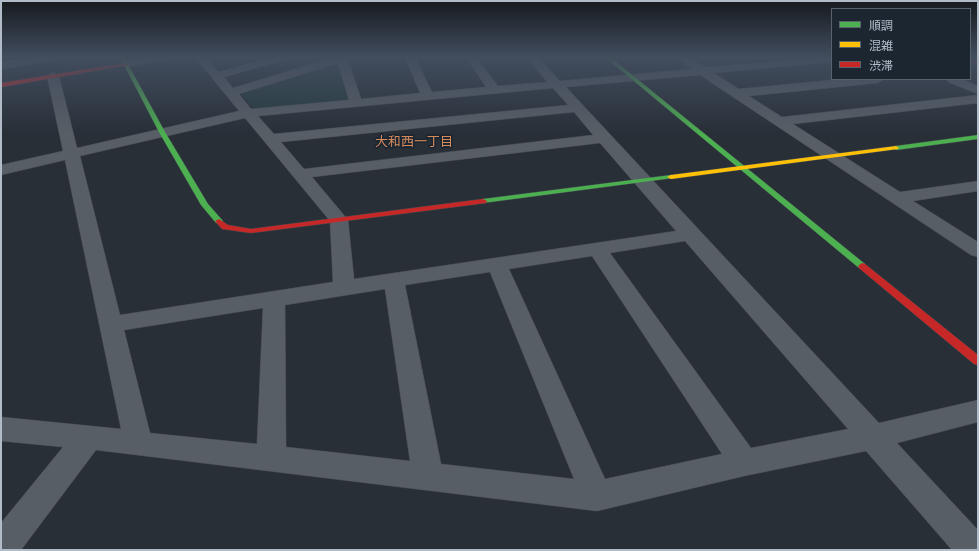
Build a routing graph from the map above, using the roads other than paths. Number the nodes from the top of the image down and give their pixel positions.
1 (57, 83) edge
2 (136, 83) edge
3 (222, 83) edge
4 (262, 83) edge
5 (350, 83) edge
6 (422, 83) edge
7 (489, 83) edge
8 (571, 83) edge
9 (639, 83) edge
10 (721, 83) edge
11 (841, 83) edge
12 (961, 83) edge
13 (557, 84) junction
14 (494, 90) junction
15 (978, 90) edge
16 (230, 93) junction
17 (737, 93) junction
18 (428, 96) junction
19 (978, 99) edge
20 (356, 103) junction
21 (578, 108) junction
22 (248, 113) junction
23 (779, 121) junction
24 (162, 132) junction
25 (978, 137) edge
26 (605, 138) junction
27 (270, 139) junction
28 (70, 154) junction
29 (832, 155) junction
30 (742, 167) junction
31 (1, 170) edge
32 (300, 174) junction
33 (643, 180) junction
34 (977, 187) edge
35 (897, 198) junction
36 (339, 220) junction
37 (692, 234) junction
38 (597, 249) junction
39 (978, 251) edge
40 (497, 265) junction
41 (394, 281) junction
42 (344, 288) junction
43 (274, 299) junction
44 (112, 324) junction
45 (978, 361) edge
46 (978, 411) edge
47 (1, 429) edge
48 (89, 437) junction
49 (873, 437) junction
50 (139, 444) junction
51 (271, 459) junction
52 (744, 463) junction
53 (428, 477) junction
54 (597, 496) junction
55 (1, 548) edge
56 (974, 550) edge

1 - 28 street
2 - 24 street
3 - 16 street
4 - 16 street
5 - 20 street
6 - 18 street
7 - 14 street
8 - 13 street
9 - 30 street
10 - 17 street
11 - 17 street
12 - 15 street
13 - 14 street
13 - 21 street
14 - 18 street
16 - 22 street
17 - 23 street
18 - 20 street
19 - 23 street
20 - 22 street
21 - 26 street
21 - 27 street
22 - 24 street
22 - 27 street
23 - 29 street
24 - 28 street
24 - 36 street
25 - 29 street
26 - 32 street
26 - 33 street
27 - 32 street
28 - 31 street
28 - 44 street
29 - 30 street
29 - 35 street
30 - 33 street
30 - 45 street
32 - 36 street
33 - 36 street
33 - 37 street
34 - 35 street
35 - 39 street
36 - 42 street
37 - 38 street
37 - 49 street
38 - 40 street
38 - 52 street
40 - 41 street
40 - 54 street
41 - 42 street
41 - 53 street
42 - 43 street
43 - 44 street
43 - 51 street
44 - 50 street
46 - 49 street
47 - 48 street
48 - 50 street
48 - 55 street
49 - 52 street
49 - 56 street
50 - 51 street
51 - 53 street
52 - 54 street
53 - 54 street

